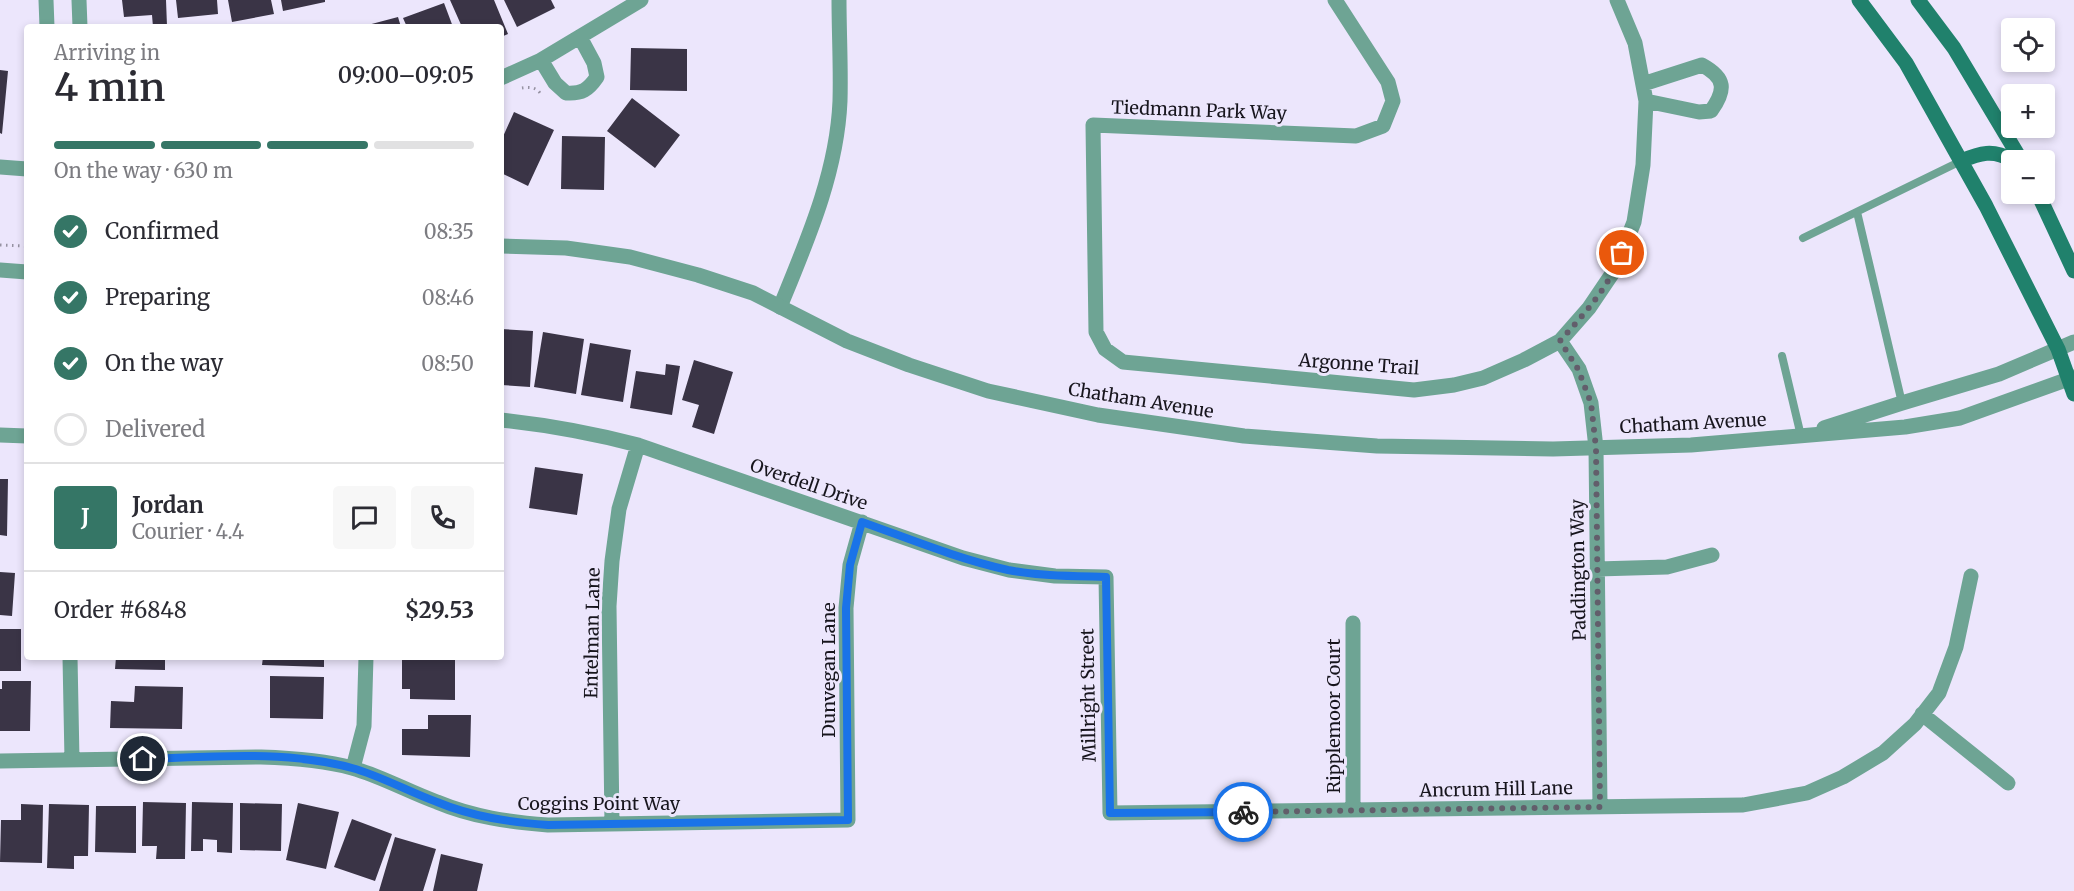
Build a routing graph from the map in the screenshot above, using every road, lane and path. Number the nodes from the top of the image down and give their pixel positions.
1 (46, 0) edge
2 (79, 0) edge
3 (641, 0) edge
4 (839, 0) edge
5 (1335, 0) edge
6 (1617, 0) edge
7 (1859, 0) edge
8 (1918, 0) edge
9 (47, 24) edge
10 (80, 24) edge
11 (580, 37) junction
12 (541, 60) junction
13 (504, 77) edge
14 (555, 83) junction
15 (1643, 84) junction
16 (521, 88) dead end
17 (1646, 101) junction
18 (2015, 150) edge
19 (2001, 156) edge
20 (1961, 160) junction
21 (0, 167) edge
22 (24, 169) edge
23 (2043, 204) edge
24 (1857, 212) junction
25 (1803, 238) dead end
26 (0, 245) edge
27 (24, 246) edge
28 (504, 246) edge
29 (0, 270) edge
30 (2074, 271) edge
31 (24, 272) edge
32 (780, 307) junction
33 (1560, 341) junction
34 (2074, 342) edge
35 (1105, 349) joint
36 (2058, 349) junction
37 (1782, 356) dead end
38 (2071, 378) edge
39 (2074, 394) edge
40 (1902, 403) junction
41 (504, 420) edge
42 (0, 435) edge
43 (24, 436) edge
44 (1801, 436) junction
45 (638, 445) junction
46 (1596, 448) junction
47 (862, 522) junction
48 (1712, 555) dead end
49 (1597, 569) junction
50 (1971, 576) dead end
51 (1106, 577) joint
52 (1353, 622) dead end
53 (70, 660) edge
54 (366, 660) edge
55 (1922, 714) junction
56 (72, 760) junction
57 (0, 761) edge
58 (353, 768) junction
59 (2008, 783) dead end
60 (1600, 807) junction
61 (1353, 810) junction
62 (1110, 813) joint
63 (848, 820) joint
64 (612, 824) junction

1 - 9 street
2 - 10 street
3 - 11 street
4 - 32 street
5 - 35 street, Tiedmann Park Way
6 - 15 street, Argonne Trail
7 - 20 main road
8 - 18 main road
11 - 12 street
11 - 14 street
12 - 13 street
12 - 14 street
14 - 16 path
15 - 17 street, Argonne Trail
15 - 17 street
17 - 33 street, Argonne Trail
19 - 20 main road
20 - 24 lane
20 - 36 main road
21 - 22 street
23 - 30 main road
24 - 25 lane
24 - 40 lane
26 - 27 path
28 - 32 street, Chatham Avenue
29 - 31 street
32 - 46 street, Chatham Avenue
33 - 35 street, Argonne Trail
33 - 46 street, Paddington Way
34 - 36 street, Chatham Avenue
36 - 38 main road
36 - 40 street, Chatham Avenue
37 - 44 lane
38 - 39 main road
38 - 44 street, Chatham Avenue
40 - 44 street, Chatham Avenue
41 - 45 street, Overdell Drive
42 - 43 street
44 - 46 street, Chatham Avenue
45 - 47 street, Overdell Drive
45 - 64 street, Entelman Lane
46 - 49 street, Paddington Way
47 - 51 street, Overdell Drive
47 - 63 street, Dunvegan Lane
48 - 49 street
49 - 60 street, Paddington Way
50 - 55 street, Ancrum Hill Lane
51 - 62 street, Millright Street
52 - 61 street, Ripplemoor Court
53 - 56 street
54 - 58 street
55 - 59 street
55 - 60 street, Ancrum Hill Lane
56 - 57 street, Coggins Point Way
56 - 58 street, Coggins Point Way
58 - 64 street, Coggins Point Way
60 - 61 street, Ancrum Hill Lane
61 - 62 street, Ancrum Hill Lane
63 - 64 street, Coggins Point Way

